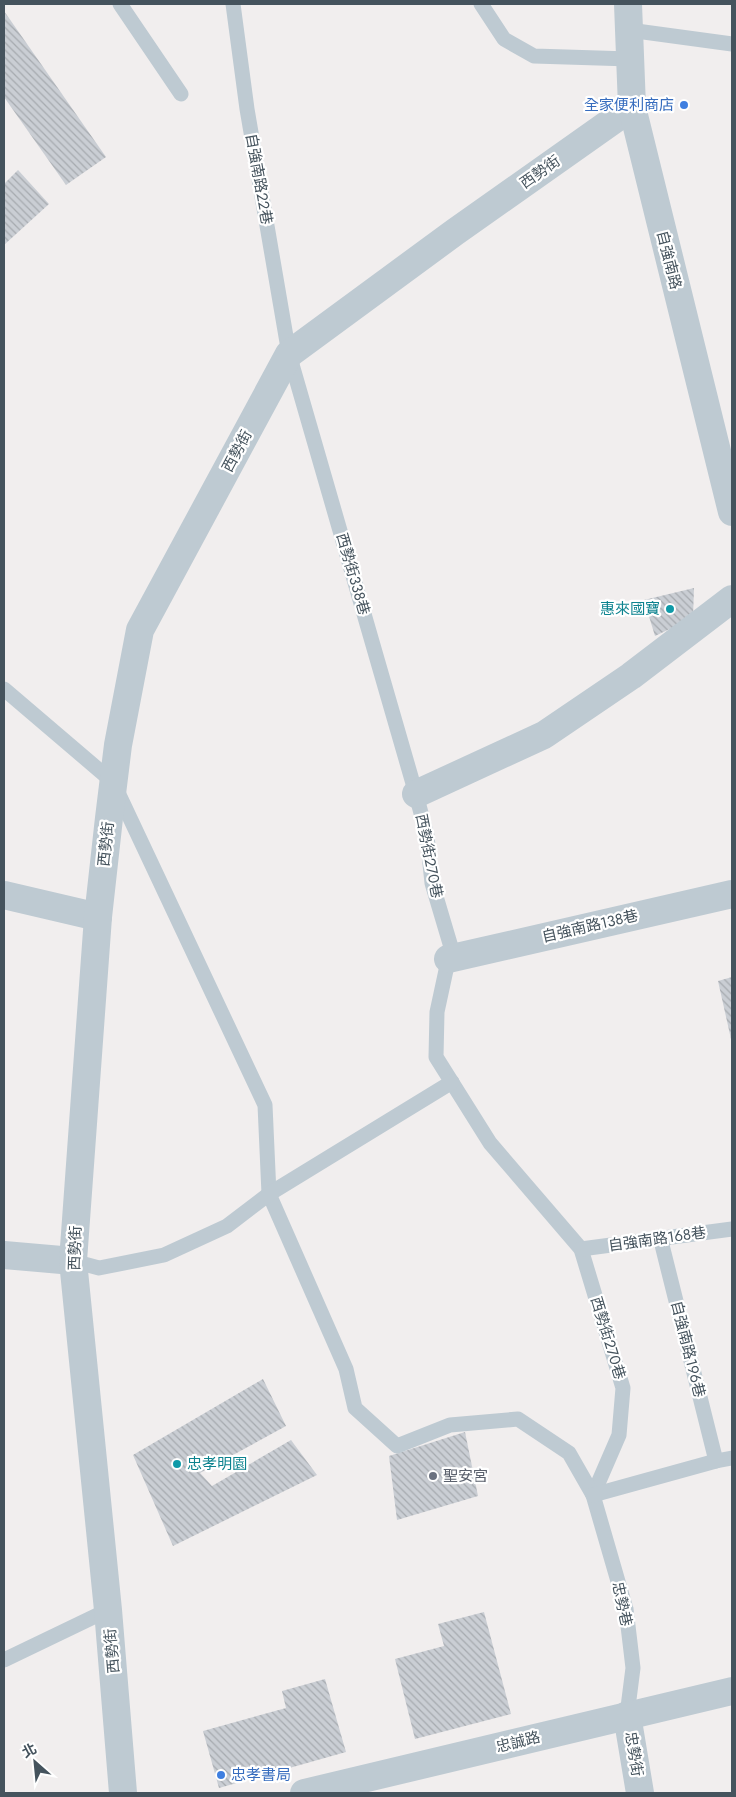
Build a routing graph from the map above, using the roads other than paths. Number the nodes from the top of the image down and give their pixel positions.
1 (120, 4) edge
2 (233, 4) edge
3 (481, 4) edge
4 (628, 4) edge
5 (629, 30) junction
6 (732, 44) edge
7 (630, 59) junction
8 (181, 94) dead end
9 (632, 107) junction
10 (289, 354) junction
11 (732, 512) edge
12 (732, 599) edge
13 (4, 688) edge
14 (113, 782) junction
15 (416, 794) junction
16 (732, 894) edge
17 (4, 895) edge
18 (98, 918) junction
19 (448, 959) junction
20 (452, 1082) junction
21 (269, 1194) junction
22 (732, 1229) edge
23 (660, 1237) junction
24 (581, 1249) junction
25 (4, 1254) edge
26 (73, 1261) junction
27 (732, 1458) edge
28 (716, 1461) junction
29 (593, 1494) junction
30 (108, 1610) junction
31 (4, 1660) edge
32 (732, 1691) edge
33 (628, 1715) junction
34 (123, 1793) edge
35 (304, 1793) edge
36 (640, 1793) edge

1 - 8 lane
2 - 10 lane, 自強南路22巷
3 - 7 lane
4 - 5 street, 自強南路
5 - 6 lane
5 - 7 street, 自強南路
7 - 9 street, 自強南路
9 - 10 street, 西勢街
9 - 11 street, 自強南路
10 - 14 street, 西勢街
10 - 15 lane, 西勢街338巷
12 - 15 street
13 - 14 lane
14 - 18 street, 西勢街
14 - 21 lane
15 - 19 lane, 西勢街270巷
16 - 19 street, 自強南路138巷
17 - 18 street
18 - 26 street, 西勢街
19 - 20 lane, 西勢街270巷
20 - 21 lane
20 - 24 lane, 西勢街270巷
21 - 26 lane
21 - 29 lane
22 - 23 lane, 自強南路168巷
23 - 24 lane, 自強南路168巷
23 - 28 lane, 自強南路196巷
24 - 29 lane, 西勢街270巷
25 - 26 street
26 - 30 street, 西勢街
27 - 28 lane
28 - 29 lane
29 - 33 lane, 忠勢巷
30 - 31 lane
30 - 34 street, 西勢街
32 - 33 street, 忠誠路
33 - 35 street, 忠誠路
33 - 36 street, 忠勢街

